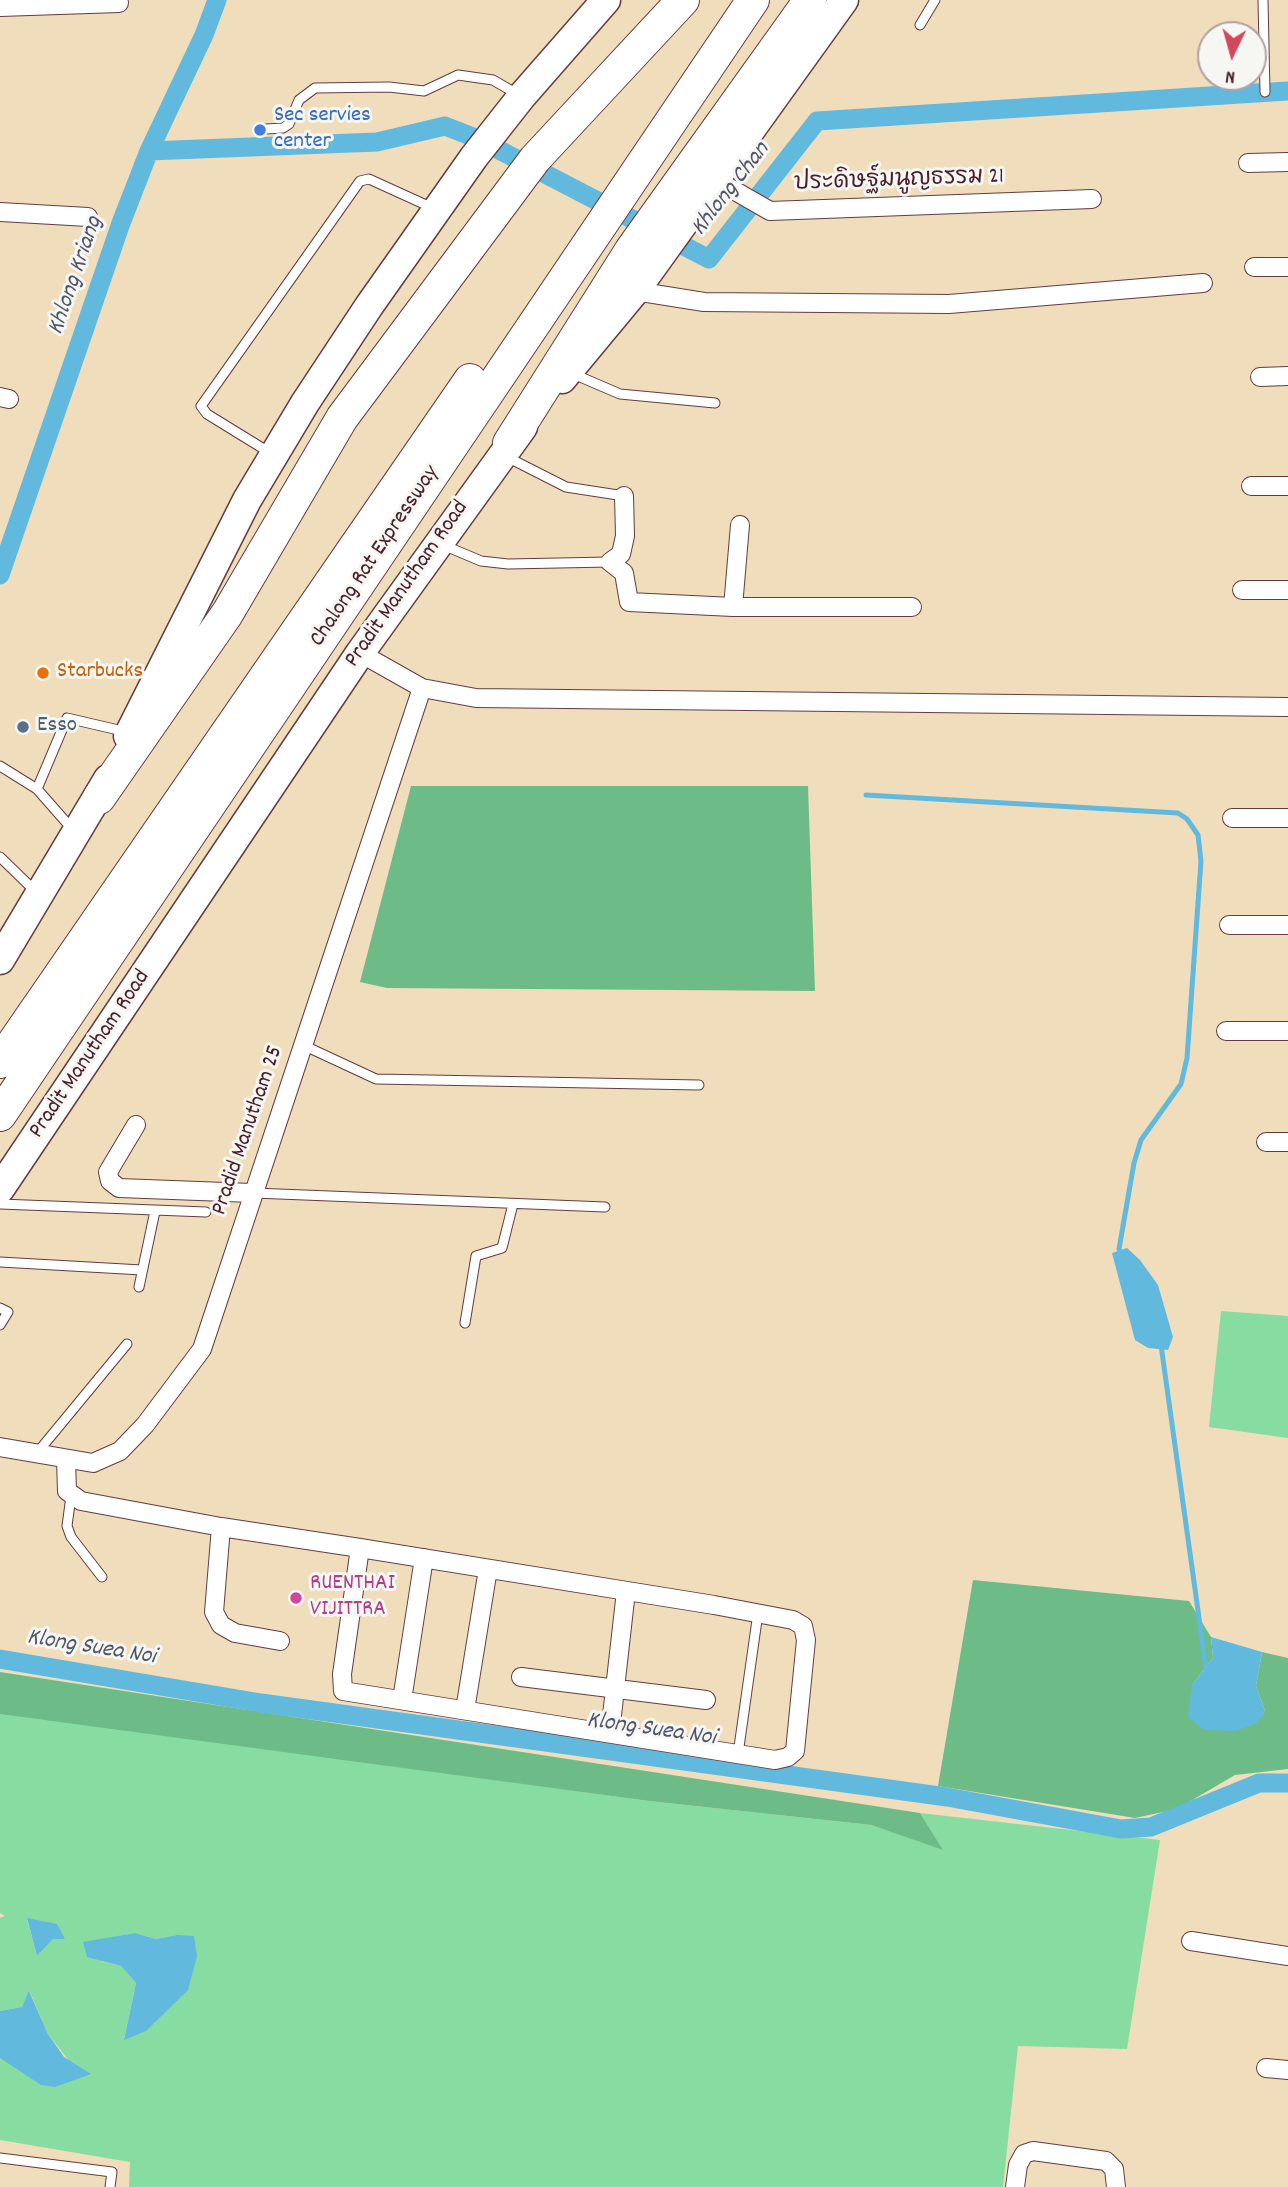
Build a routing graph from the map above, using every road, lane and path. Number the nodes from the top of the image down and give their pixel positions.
1 (606, 0) edge
2 (683, 0) edge
3 (732, 0) edge
4 (753, 0) edge
5 (810, 0) edge
6 (844, 0) edge
7 (935, 0) edge
8 (1263, 0) edge
9 (119, 3) dead end
10 (0, 7) edge
11 (920, 25) dead end
12 (1265, 92) dead end
13 (522, 96) junction
14 (265, 129) dead end
15 (1288, 162) edge
16 (1248, 163) dead end
17 (716, 180) junction
18 (1093, 199) dead end
19 (436, 210) junction
20 (0, 212) edge
21 (88, 217) dead end
22 (668, 222) junction
23 (643, 256) junction
24 (1254, 267) dead end
25 (1288, 267) edge
26 (1203, 283) dead end
27 (635, 292) junction
28 (568, 372) junction
29 (1288, 376) edge
30 (1260, 377) dead end
31 (715, 403) dead end
32 (505, 449) junction
33 (274, 454) junction
34 (1251, 486) dead end
35 (1288, 486) edge
36 (621, 496) joint
37 (740, 525) dead end
38 (437, 542) junction
39 (610, 562) junction
40 (1242, 590) dead end
41 (1288, 590) edge
42 (733, 607) junction
43 (912, 607) dead end
44 (360, 653) junction
45 (422, 688) junction
46 (1288, 707) edge
47 (130, 733) junction
48 (0, 766) edge
49 (37, 789) junction
50 (99, 798) junction
51 (1232, 818) dead end
52 (1288, 818) edge
53 (77, 834) junction
54 (0, 857) edge
55 (40, 895) junction
56 (1229, 925) dead end
57 (1288, 925) edge
58 (0, 960) edge
59 (1226, 1031) dead end
60 (1288, 1031) edge
61 (305, 1046) junction
62 (0, 1062) edge
63 (699, 1085) dead end
64 (0, 1115) edge
65 (136, 1125) dead end
66 (1266, 1142) dead end
67 (1288, 1142) edge
68 (0, 1189) edge
69 (252, 1193) junction
70 (0, 1204) edge
71 (513, 1204) junction
72 (605, 1207) dead end
73 (155, 1211) junction
74 (206, 1212) dead end
75 (0, 1262) edge
76 (142, 1269) junction
77 (139, 1287) dead end
78 (0, 1308) edge
79 (465, 1323) dead end
80 (0, 1325) edge
81 (127, 1344) dead end
82 (0, 1447) edge
83 (37, 1453) junction
84 (66, 1460) junction
85 (71, 1496) junction
86 (220, 1527) junction
87 (360, 1548) junction
88 (424, 1558) junction
89 (488, 1569) junction
90 (102, 1577) dead end
91 (626, 1591) junction
92 (758, 1613) junction
93 (280, 1641) dead end
94 (521, 1677) dead end
95 (615, 1688) junction
96 (402, 1700) junction
97 (706, 1700) dead end
98 (466, 1710) junction
99 (610, 1733) junction
100 (738, 1754) junction
101 (1191, 1941) dead end
102 (1288, 1956) edge
103 (1266, 2068) dead end
104 (1288, 2070) edge
105 (0, 2158) edge
106 (110, 2187) edge
107 (1015, 2187) edge
108 (1116, 2187) edge

1 - 13 main road
2 - 50 highway
3 - 62 highway, Chalong Rat Expressway
4 - 64 highway, Chalong Rat Expressway
5 - 22 highway
6 - 17 main road
7 - 11 lane
8 - 12 lane
9 - 10 street
13 - 14 lane
13 - 19 main road
15 - 16 street
17 - 18 street, ประดิษฐ์มนูญธรรม 21
17 - 22 main road
19 - 33 main road
19 - 33 lane
20 - 21 street
22 - 23 highway
23 - 27 main road, Pradit Manutham Road
23 - 32 highway
24 - 25 street
26 - 27 street
27 - 28 main road, Pradit Manutham Road
28 - 31 lane
28 - 32 main road, Pradit Manutham Road
29 - 30 street
32 - 36 lane
32 - 38 main road, Pradit Manutham Road
33 - 47 main road
34 - 35 street
36 - 39 street
37 - 42 street
38 - 39 lane
38 - 44 main road, Pradit Manutham Road
39 - 42 street
40 - 41 street
42 - 43 street
44 - 45 street
44 - 68 main road, Pradit Manutham Road
45 - 46 street
45 - 61 street, Pradid Manutham 25
47 - 49 lane
47 - 50 main road
48 - 49 lane
49 - 53 lane
50 - 53 main road
51 - 52 street
53 - 55 main road
54 - 55 lane
55 - 58 main road
56 - 57 street
59 - 60 street
61 - 63 lane
61 - 69 street, Pradid Manutham 25
65 - 69 street
66 - 67 street
69 - 71 lane
69 - 84 street, Pradid Manutham 25
70 - 73 lane
71 - 72 lane
71 - 79 lane
73 - 74 lane
73 - 76 lane
75 - 76 lane
76 - 77 lane
78 - 80 lane
81 - 83 lane
82 - 83 street, Pradid Manutham 25
83 - 84 street, Pradid Manutham 25
84 - 85 street
85 - 86 street
85 - 90 lane
86 - 87 street
86 - 93 street
87 - 88 street
87 - 96 street
88 - 89 street
88 - 96 street
89 - 91 street
89 - 98 street
91 - 92 street
91 - 95 street
92 - 100 lane
92 - 100 street
94 - 95 street
95 - 97 street
95 - 99 street
96 - 98 street
98 - 99 street
99 - 100 street
101 - 102 street
103 - 104 street
105 - 106 lane
107 - 108 street

